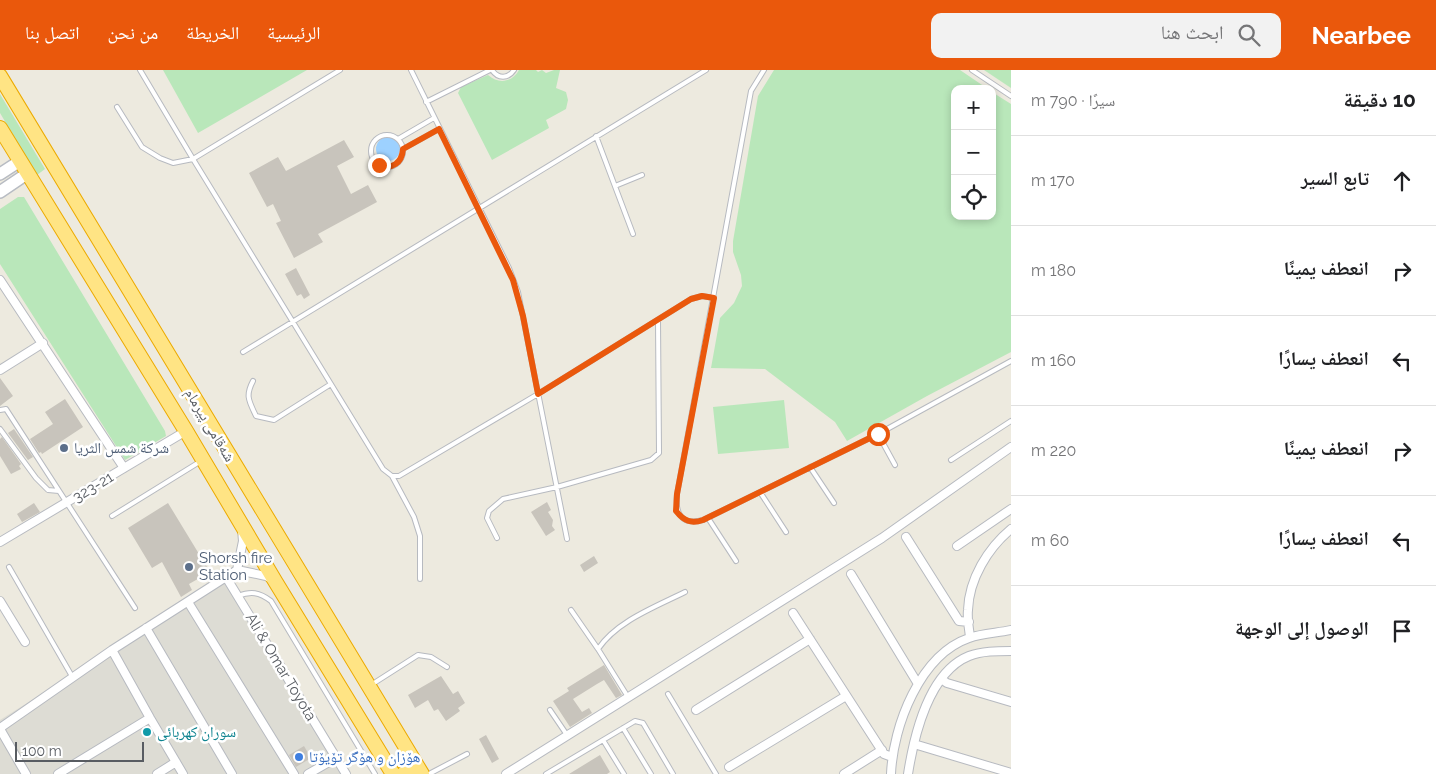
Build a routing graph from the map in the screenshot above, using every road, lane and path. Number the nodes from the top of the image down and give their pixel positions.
1 (140, 70) edge
2 (340, 70) edge
3 (410, 70) edge
4 (491, 70) edge
5 (514, 70) edge
6 (706, 70) edge
7 (764, 70) edge
8 (972, 70) edge
9 (0, 76) edge
10 (1011, 96) edge
11 (426, 102) junction
12 (117, 107) dead end
13 (434, 118) junction
14 (0, 128) edge
15 (439, 129) junction
16 (596, 136) junction
17 (398, 139) junction
18 (403, 149) junction
19 (193, 159) junction
20 (20, 161) junction
21 (28, 173) junction
22 (0, 175) edge
23 (642, 176) dead end
24 (615, 186) junction
25 (2, 190) edge
26 (480, 209) junction
27 (633, 234) dead end
28 (0, 280) edge
29 (714, 298) junction
30 (658, 320) junction
31 (293, 321) junction
32 (42, 343) junction
33 (243, 352) dead end
34 (1011, 361) edge
35 (0, 370) edge
36 (253, 382) dead end
37 (331, 384) junction
38 (538, 394) junction
39 (0, 410) edge
40 (1011, 421) edge
41 (0, 429) edge
42 (186, 431) junction
43 (878, 434) junction
44 (1011, 447) edge
45 (203, 460) junction
46 (951, 460) dead end
47 (895, 465) dead end
48 (810, 467) junction
49 (124, 468) junction
50 (392, 476) junction
51 (557, 486) junction
52 (59, 491) junction
53 (760, 492) junction
54 (67, 502) junction
55 (834, 503) dead end
56 (1011, 509) edge
57 (112, 516) dead end
58 (708, 518) junction
59 (242, 527) junction
60 (1011, 529) edge
61 (786, 532) dead end
62 (906, 537) dead end
63 (497, 538) dead end
64 (567, 539) dead end
65 (0, 542) edge
66 (957, 546) dead end
67 (736, 561) dead end
68 (9, 567) dead end
69 (237, 570) junction
70 (851, 574) dead end
71 (226, 577) junction
72 (420, 579) dead end
73 (275, 581) junction
74 (684, 592) dead end
75 (284, 595) junction
76 (238, 596) junction
77 (0, 601) edge
78 (188, 602) junction
79 (270, 602) junction
80 (135, 608) dead end
81 (571, 610) dead end
82 (793, 613) dead end
83 (969, 622) junction
84 (146, 628) junction
85 (1011, 630) edge
86 (970, 637) junction
87 (810, 639) junction
88 (25, 642) dead end
89 (598, 649) junction
90 (112, 650) junction
91 (1011, 651) edge
92 (447, 667) dead end
93 (73, 678) junction
94 (941, 680) junction
95 (918, 684) junction
96 (369, 686) junction
97 (668, 694) dead end
98 (846, 696) junction
99 (628, 697) junction
100 (1011, 702) edge
101 (550, 710) dead end
102 (696, 710) dead end
103 (150, 718) junction
104 (0, 728) edge
105 (623, 728) junction
106 (567, 736) junction
107 (603, 740) junction
108 (914, 744) junction
109 (882, 750) junction
110 (467, 754) dead end
111 (892, 757) junction
112 (336, 758) junction
113 (176, 762) junction
114 (729, 767) dead end
115 (424, 773) edge
116 (1011, 773) edge
117 (26, 774) edge
118 (58, 774) edge
119 (157, 774) edge
120 (184, 774) edge
121 (232, 774) edge
122 (294, 774) edge
123 (308, 774) edge
124 (346, 774) edge
125 (375, 774) edge
126 (393, 774) edge
127 (403, 774) edge
128 (506, 774) edge
129 (546, 774) edge
130 (624, 774) edge
131 (651, 774) edge
132 (673, 774) edge
133 (716, 774) edge
134 (844, 774) edge
135 (891, 774) edge
136 (908, 774) edge

1 - 19 lane
2 - 19 lane
3 - 11 lane
4 - 5 lane
4 - 11 lane
6 - 16 lane
7 - 29 lane
8 - 10 lane
9 - 96 highway, شەقامی پیرمام
11 - 13 lane
12 - 19 lane
13 - 15 lane
13 - 17 lane
14 - 20 highway, شەقامی پیرمام
15 - 18 lane
15 - 26 lane
16 - 24 lane
16 - 26 lane
17 - 18 lane
17 - 18 lane
19 - 31 lane
20 - 21 highway, شەقامی پیرمام
20 - 22 street
21 - 25 street
21 - 42 highway, شەقامی پیرمام
22 - 25 street
23 - 24 lane
24 - 27 lane
26 - 31 lane
26 - 38 lane
28 - 32 street
29 - 30 lane
29 - 58 lane
30 - 38 lane
30 - 51 lane
31 - 33 lane
31 - 37 lane
32 - 35 street
32 - 49 street
34 - 43 lane
36 - 37 lane
37 - 50 lane
38 - 50 lane
38 - 51 lane
39 - 52 lane
40 - 46 lane
41 - 52 lane
42 - 45 highway, شەقامی پیرمام
42 - 49 street, 323-21
43 - 47 lane
43 - 48 lane
44 - 99 street
45 - 57 lane
45 - 59 highway, شەقامی پیرمام
48 - 53 lane
48 - 55 lane
49 - 54 street, 323-21
50 - 72 lane
51 - 63 lane
51 - 64 lane
52 - 54 lane
53 - 58 lane
53 - 61 lane
54 - 65 street, 323-21
54 - 80 lane
56 - 66 street
58 - 67 lane
59 - 69 street
59 - 73 highway, شەقامی پیرمام
60 - 83 street
62 - 83 street
68 - 93 lane
69 - 71 street
69 - 73 street
70 - 95 street
71 - 76 street, Ali & Omar Toyota
71 - 78 street
73 - 75 highway, شەقامی پیرمام
74 - 89 lane
75 - 79 lane
75 - 126 highway, شەقامی پیرمام
76 - 79 lane
76 - 112 street, Ali & Omar Toyota
77 - 88 street
78 - 84 street
78 - 122 street
79 - 125 lane
81 - 89 lane
82 - 87 street
83 - 86 street
84 - 90 street
84 - 121 street
85 - 86 street
86 - 95 street
87 - 98 street
87 - 102 street
89 - 99 lane
90 - 93 street
90 - 103 street
91 - 94 street
92 - 96 lane
93 - 104 street
94 - 100 street
94 - 108 street
95 - 111 street
96 - 115 highway, شەقامی پیرمام
97 - 133 lane
98 - 109 street
98 - 114 street
99 - 106 street
101 - 106 lane
103 - 113 street
103 - 118 street
104 - 117 street
105 - 107 lane
105 - 131 lane
105 - 132 lane
106 - 128 street
107 - 129 lane
107 - 130 lane
108 - 116 street
108 - 136 street
109 - 111 street
109 - 134 street
110 - 115 lane
111 - 135 street
112 - 123 street
112 - 124 street, Ali & Omar Toyota
113 - 119 street
113 - 120 street
115 - 127 highway

